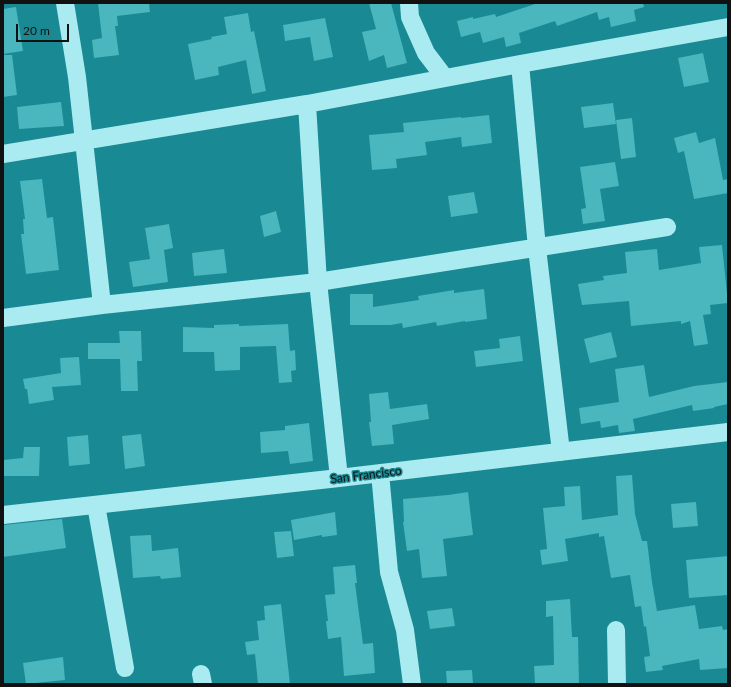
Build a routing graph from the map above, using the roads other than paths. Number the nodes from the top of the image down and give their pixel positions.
1 (65, 3) edge
2 (409, 3) edge
3 (728, 28) edge
4 (520, 64) junction
5 (445, 78) junction
6 (307, 104) junction
7 (84, 141) junction
8 (3, 154) edge
9 (667, 227) dead end
10 (537, 248) junction
11 (318, 282) junction
12 (102, 305) junction
13 (3, 318) edge
14 (728, 432) edge
15 (561, 452) junction
16 (380, 473) junction
17 (339, 478) junction
18 (96, 505) junction
19 (3, 515) edge
20 (616, 630) dead end
21 (125, 668) dead end
22 (412, 684) edge
23 (616, 684) edge

1 - 7 street
2 - 5 street
3 - 4 street
4 - 5 street
4 - 10 street
5 - 6 street
6 - 7 street
6 - 11 street
7 - 8 street
7 - 12 street
9 - 10 street
10 - 11 street
10 - 15 street
11 - 12 street
11 - 17 street
12 - 13 street
14 - 15 street, San Francisco
15 - 16 street, San Francisco
16 - 17 street, San Francisco
16 - 22 street
17 - 18 street, San Francisco
18 - 19 street, San Francisco
18 - 21 street
20 - 23 street

